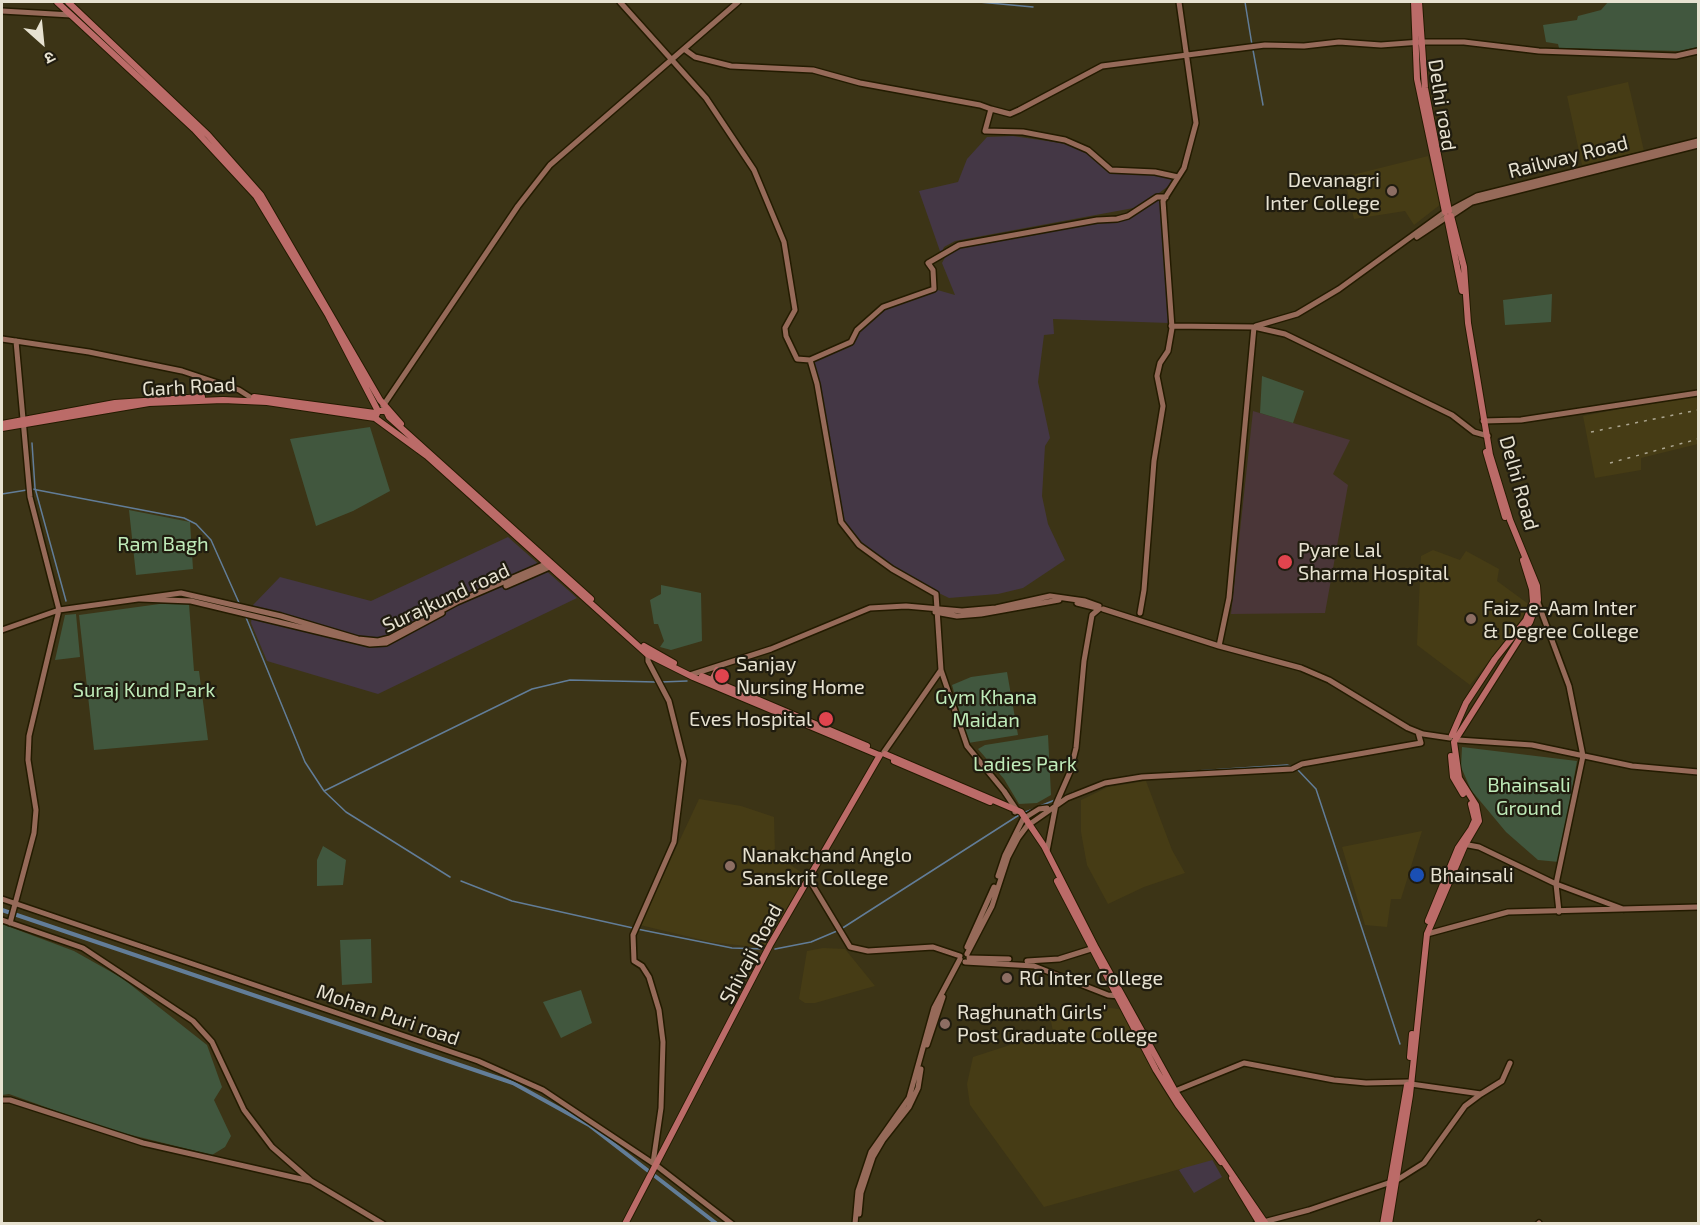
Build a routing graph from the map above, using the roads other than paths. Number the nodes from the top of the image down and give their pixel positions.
1 (57, 2) edge
2 (68, 2) edge
3 (620, 2) edge
4 (738, 2) edge
5 (1179, 2) edge
6 (1414, 2) edge
7 (1419, 2) edge
8 (77, 10) junction
9 (2, 11) edge
10 (71, 15) junction
11 (1419, 42) junction
12 (684, 49) junction
13 (1698, 51) edge
14 (1186, 54) junction
15 (672, 58) junction
16 (991, 109) junction
17 (1698, 143) edge
18 (219, 151) junction
19 (1178, 177) junction
20 (1166, 196) junction
21 (1448, 213) junction
22 (1171, 326) junction
23 (1254, 327) junction
24 (2, 339) edge
25 (16, 340) junction
26 (810, 360) junction
27 (1698, 393) edge
28 (250, 399) junction
29 (378, 414) junction
30 (1484, 421) junction
31 (24, 423) junction
32 (2, 426) edge
33 (1486, 436) junction
34 (1493, 472) junction
35 (478, 500) junction
36 (550, 565) junction
37 (1536, 601) junction
38 (1100, 608) junction
39 (59, 610) junction
40 (938, 610) junction
41 (1140, 613) dead end
42 (2, 630) edge
43 (1219, 646) junction
44 (648, 652) junction
45 (717, 670) junction
46 (941, 670) junction
47 (694, 675) junction
48 (712, 680) junction
49 (1418, 732) junction
50 (1454, 739) junction
51 (882, 754) junction
52 (1583, 756) junction
53 (1698, 772) edge
54 (1056, 804) junction
55 (1022, 817) junction
56 (1471, 833) junction
57 (1463, 844) junction
58 (1479, 847) junction
59 (1047, 853) junction
60 (810, 879) junction
61 (1556, 884) junction
62 (2, 899) edge
63 (15, 906) junction
64 (1698, 907) edge
65 (1627, 911) junction
66 (1559, 912) junction
67 (2, 920) edge
68 (11, 921) junction
69 (1427, 934) junction
70 (1091, 949) junction
71 (964, 958) junction
72 (1119, 996) junction
73 (1510, 1063) dead end
74 (1409, 1083) junction
75 (1175, 1090) junction
76 (1481, 1094) junction
77 (2, 1100) edge
78 (655, 1166) junction
79 (1394, 1180) junction
80 (311, 1181) junction
81 (1261, 1223) edge
82 (383, 1224) edge
83 (627, 1224) edge
84 (732, 1224) edge
85 (857, 1224) edge
86 (1383, 1224) edge
87 (1389, 1224) edge

1 - 10 main road
2 - 8 main road
3 - 15 street
4 - 12 street
5 - 14 street
6 - 11 main road, Delhi road
7 - 11 main road, Delhi Road
8 - 10 street
8 - 18 main road
9 - 10 street
10 - 18 main road
11 - 13 street
11 - 14 street
11 - 21 main road, Delhi Road
12 - 15 street
12 - 16 street
14 - 16 street
14 - 19 street
15 - 26 street
15 - 29 street
16 - 19 street
17 - 21 street
18 - 29 main road
19 - 20 street
20 - 22 street
20 - 26 street
21 - 23 street
21 - 30 main road, Delhi Road
21 - 30 main road, Delhi Road
22 - 23 street
22 - 41 street
23 - 33 street
23 - 43 street
24 - 25 street
25 - 28 street
25 - 31 street
26 - 40 street
27 - 30 street
28 - 29 main road, Garh Road
28 - 31 main road, Garh Road
29 - 35 main road
29 - 35 main road
30 - 33 main road, Delhi Road
31 - 32 main road, Garh Road
31 - 39 street
33 - 34 main road, Delhi Road
34 - 37 main road, Delhi Road
34 - 37 main road, Delhi Road
35 - 36 main road
36 - 39 street, Surajkund road
36 - 44 main road
37 - 50 main road
37 - 50 main road
37 - 52 street
38 - 40 street
38 - 43 street
38 - 54 street
39 - 42 street
39 - 63 street
40 - 45 street
40 - 46 street
40 - 47 street
43 - 49 street
44 - 47 main road
44 - 78 street
45 - 47 street
45 - 48 main road
46 - 51 street
46 - 55 street
47 - 48 main road
47 - 51 main road
48 - 51 main road
49 - 50 street
49 - 54 street
50 - 52 street
50 - 56 main road
51 - 55 main road
51 - 60 main road, Shivaji Road
52 - 53 street
52 - 61 street
54 - 55 street
54 - 59 street
55 - 59 main road
55 - 70 main road
55 - 71 street
56 - 57 main road
56 - 58 street
57 - 58 street
57 - 69 main road
57 - 74 main road
58 - 61 street
59 - 72 main road
60 - 71 street
60 - 78 main road, Shivaji Road
61 - 65 street
61 - 66 street
62 - 63 street, Mohan Puri road
63 - 68 street
63 - 78 street, Mohan Puri road
64 - 65 street
65 - 66 street
66 - 69 street
67 - 68 street
68 - 80 street
69 - 74 main road
70 - 71 street
70 - 72 main road
71 - 72 street
71 - 85 street
72 - 75 main road
72 - 81 main road
73 - 76 street
74 - 75 street
74 - 76 street
74 - 79 main road
75 - 81 main road
76 - 79 street
77 - 80 street
78 - 83 main road, Shivaji Road
78 - 84 street, Mohan Puri road
79 - 81 street
79 - 86 main road
79 - 87 main road
80 - 82 street

